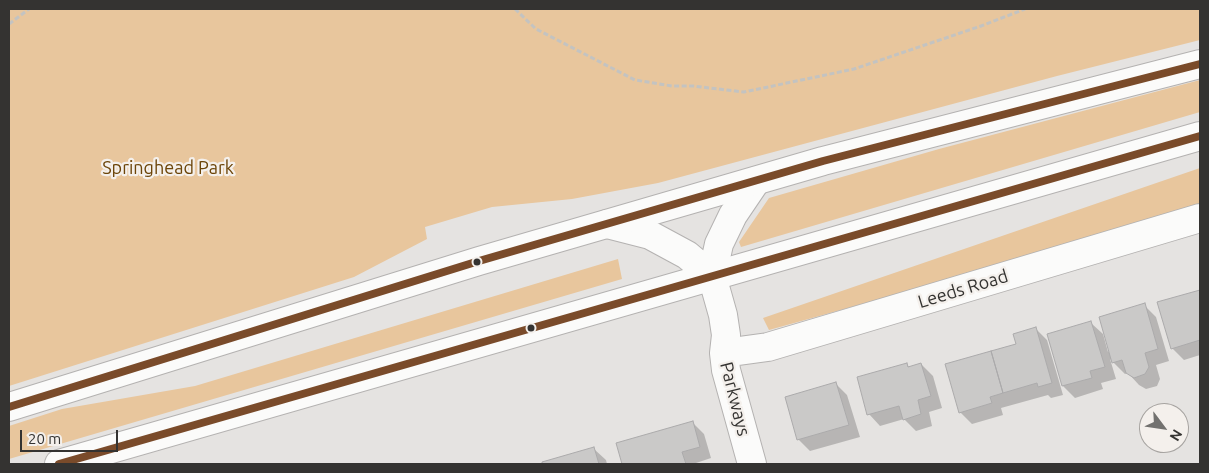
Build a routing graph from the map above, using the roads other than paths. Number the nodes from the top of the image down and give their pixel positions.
1 (1200, 64) edge
2 (1200, 136) edge
3 (756, 181) junction
4 (1200, 218) edge
5 (607, 224) junction
6 (712, 276) junction
7 (724, 353) junction
8 (9, 407) edge
9 (59, 464) edge
10 (752, 464) edge

1 - 3 main road
2 - 6 main road
3 - 5 main road
3 - 6 main road
4 - 7 main road, Leeds Road
5 - 6 main road
5 - 8 main road
6 - 7 main road, Parkways
6 - 9 main road
7 - 10 main road, Parkways

